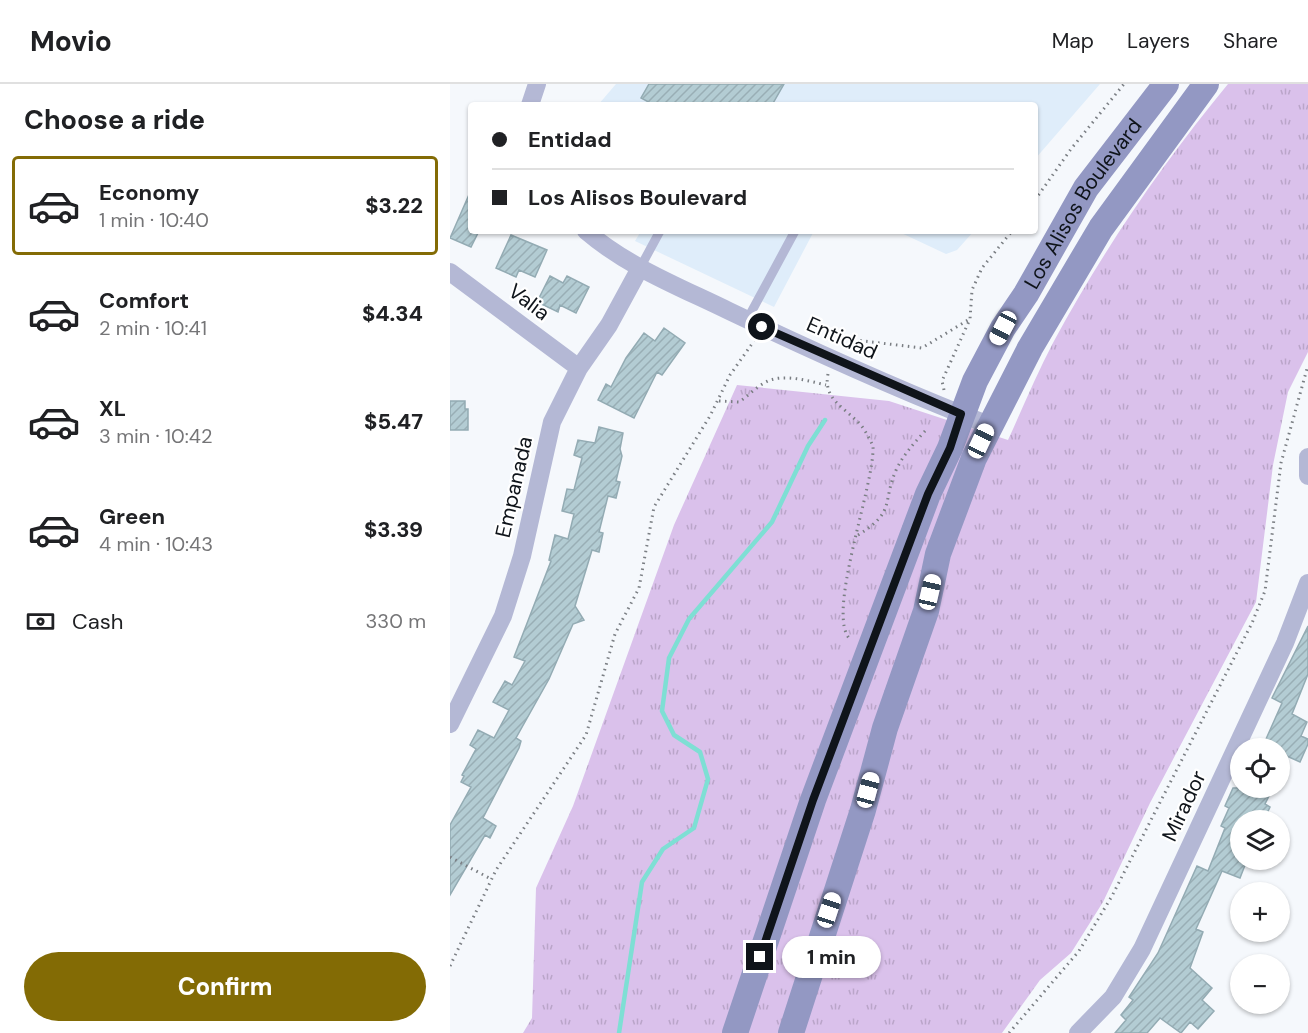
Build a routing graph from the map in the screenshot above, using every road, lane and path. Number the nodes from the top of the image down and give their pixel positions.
1 (537, 84) edge
2 (1124, 84) edge
3 (1166, 84) edge
4 (1206, 84) edge
5 (531, 102) edge
6 (1038, 196) edge
7 (590, 234) edge
8 (658, 234) edge
9 (794, 234) edge
10 (1010, 234) edge
11 (640, 268) junction
12 (450, 272) edge
13 (970, 319) junction
14 (755, 323) junction
15 (835, 346) dead end
16 (1308, 365) edge
17 (579, 368) junction
18 (828, 372) dead end
19 (826, 386) junction
20 (945, 393) dead end
21 (718, 400) junction
22 (961, 414) junction
23 (989, 425) junction
24 (926, 430) dead end
25 (1308, 457) edge
26 (1308, 476) edge
27 (858, 536) junction
28 (1308, 583) edge
29 (853, 641) dead end
30 (450, 724) edge
31 (450, 857) edge
32 (491, 879) junction
33 (450, 966) edge
34 (735, 1033) edge
35 (791, 1033) edge
36 (1009, 1033) edge
37 (1078, 1033) edge

1 - 5 street
2 - 6 path
3 - 22 main road, Los Alisos Boulevard
4 - 23 main road, Los Alisos Boulevard
7 - 11 street, Entidad
8 - 11 lane
9 - 14 lane
10 - 13 path
11 - 14 street, Entidad
11 - 17 street, Empanada
12 - 17 street, Valia
13 - 15 path
13 - 20 path
14 - 21 path
14 - 22 street, Entidad
16 - 36 path
17 - 30 street, Empanada
18 - 19 path
19 - 21 path
19 - 27 path
21 - 32 path
22 - 23 street, Entidad
22 - 34 main road, Los Alisos Boulevard
23 - 35 main road, Los Alisos Boulevard
24 - 27 path
25 - 26 street
27 - 29 path
28 - 37 street, Mirador
31 - 32 path
32 - 33 path

